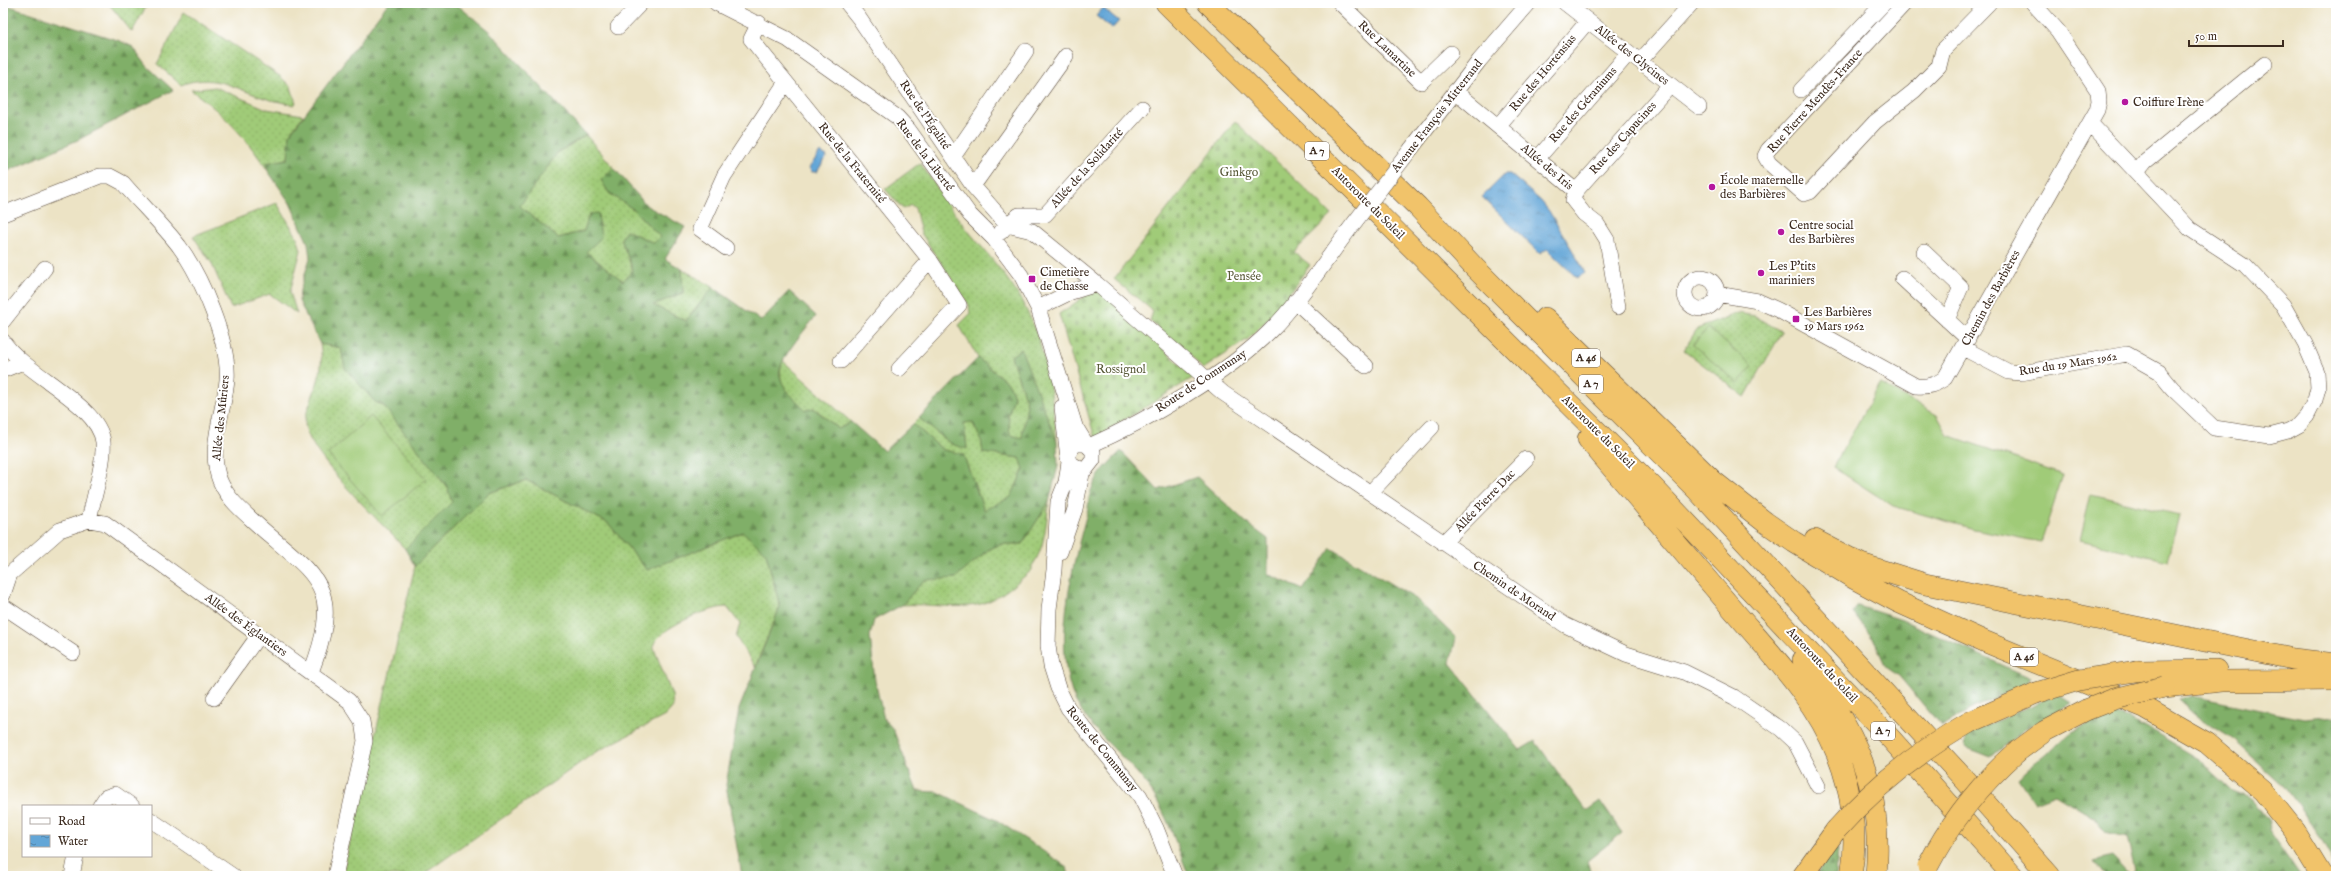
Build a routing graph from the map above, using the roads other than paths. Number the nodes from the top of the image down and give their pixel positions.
1 (641, 3) edge
2 (716, 3) edge
3 (847, 3) edge
4 (1166, 3) edge
5 (1208, 3) edge
6 (1340, 3) edge
7 (1529, 3) edge
8 (1565, 3) edge
9 (1692, 3) edge
10 (1884, 3) edge
11 (1905, 3) edge
12 (1989, 3) edge
13 (2033, 3) edge
14 (860, 10) edge
15 (1588, 21) junction
16 (759, 23) junction
17 (618, 27) dead end
18 (1026, 51) dead end
19 (1451, 53) dead end
20 (1066, 56) dead end
21 (1634, 57) junction
22 (2265, 64) dead end
23 (786, 82) junction
24 (1670, 85) junction
25 (1801, 90) dead end
26 (1455, 91) junction
27 (1699, 107) dead end
28 (1142, 108) dead end
29 (2090, 123) junction
30 (1498, 126) junction
31 (953, 157) junction
32 (1538, 158) junction
33 (2137, 172) junction
34 (973, 186) junction
35 (1576, 191) junction
36 (1418, 207) junction
37 (3, 214) edge
38 (1007, 225) junction
39 (1348, 231) joint
40 (994, 239) junction
41 (726, 248) dead end
42 (1924, 252) dead end
43 (930, 260) junction
44 (46, 268) dead end
45 (1902, 278) dead end
46 (1098, 284) junction
47 (1717, 294) dead end
48 (1295, 301) junction
49 (1618, 306) dead end
50 (1038, 308) junction
51 (1947, 320) junction
52 (3, 321) edge
53 (3, 342) edge
54 (1965, 344) junction
55 (1511, 346) junction
56 (841, 361) dead end
57 (23, 362) junction
58 (1366, 366) dead end
59 (899, 369) dead end
60 (3, 370) edge
61 (1058, 376) junction
62 (1208, 380) junction
63 (1432, 427) dead end
64 (1088, 455) junction
65 (1068, 458) junction
66 (1526, 459) dead end
67 (1698, 467) junction
68 (1371, 492) junction
69 (89, 520) junction
70 (1444, 543) junction
71 (1054, 570) junction
72 (1750, 589) junction
73 (3, 595) edge
74 (3, 606) edge
75 (259, 634) junction
76 (73, 653) dead end
77 (2336, 664) edge
78 (311, 672) junction
79 (2306, 679) junction
80 (2336, 680) edge
81 (214, 698) dead end
82 (1818, 786) dead end
83 (101, 805) edge
84 (131, 805) edge
85 (152, 821) edge
86 (76, 857) edge
87 (1925, 871) edge
88 (72, 876) edge
89 (233, 876) edge
90 (335, 876) edge
91 (1175, 876) edge
92 (1803, 876) edge
93 (1850, 876) edge
94 (1876, 876) edge
95 (2013, 876) edge
96 (2050, 876) edge
97 (2322, 876) edge

1 - 17 street
2 - 16 street, Rue de la Liberté
3 - 14 street, Rue de l'Égalité
4 - 55 highway, Autoroute du Soleil / A 7
5 - 36 highway, A 7
6 - 19 street, Rue Lamartine
7 - 26 street, Avenue François Mitterrand
8 - 15 street, Allée des Glycines
9 - 21 street, Rue des Géraniums
10 - 25 street
11 - 12 street, Rue Pierre Mendès-France
13 - 29 street, Chemin des Barbières
14 - 31 street, Rue de l'Égalité
15 - 21 street, Allée des Glycines
15 - 30 street, Rue des Hortensias
16 - 23 street, Rue de la Fraternité
16 - 40 street, Rue de la Liberté
18 - 31 street
20 - 34 street
21 - 24 street, Allée des Glycines
21 - 32 street, Rue des Géraniums
22 - 33 street
23 - 41 street
23 - 43 street, Rue de la Fraternité
24 - 27 street, Allée des Glycines
24 - 35 street, Rue des Capucines
26 - 30 street, Allée des Iris
26 - 39 street, Avenue François Mitterrand, bridge
28 - 38 street, Allée de la Solidarité
29 - 33 street, Rue du 19 Mars 1962
29 - 54 street, Chemin des Barbières
30 - 32 street, Allée des Iris
31 - 34 street, Rue de l'Égalité
32 - 35 street, Allée des Iris
33 - 54 street, Rue du 19 Mars 1962
34 - 38 street, Rue de l'Égalité
35 - 49 street, Allée des Iris
36 - 67 highway, A 46
36 - 96 highway, A 7
37 - 78 street, Allée des Mûriers
38 - 40 street
38 - 46 street
39 - 48 street, Route de Communay
40 - 50 street, Rue de la Liberté
42 - 51 street
43 - 56 street
43 - 59 street, Rue de la Fraternité
44 - 52 street
45 - 51 street, Rue du 19 Mars 1962
46 - 50 street
46 - 62 street
47 - 54 street, Chemin des Barbières
48 - 58 street
48 - 62 street, Route de Communay
50 - 61 street, Rue de la Liberté
51 - 54 street, Rue du 19 Mars 1962
53 - 57 street
55 - 72 highway, Autoroute du Soleil / A 7
55 - 93 highway
57 - 60 street
57 - 69 street
61 - 64 street, Rue de la Liberté
61 - 65 street, Rue de la Liberté
62 - 64 street, Route de Communay
62 - 68 street, Chemin de Morand
63 - 68 street
64 - 65 street
64 - 65 street
64 - 71 street, Route de Communay
65 - 71 street, Route de Communay
66 - 70 street, Allée Pierre Dac
67 - 77 highway
67 - 97 highway, A 46
68 - 70 street, Chemin de Morand
69 - 73 street
69 - 75 street, Allée des Églantiers
70 - 82 street, Chemin de Morand
71 - 91 street, Route de Communay
72 - 94 highway
72 - 95 highway, Autoroute du Soleil / A 7
74 - 76 street
75 - 78 street, Allée des Églantiers
75 - 81 street
78 - 90 street, Allée des Églantiers
79 - 80 highway
79 - 87 highway, bridge
79 - 92 highway, bridge
83 - 84 street
85 - 89 street
86 - 88 street

